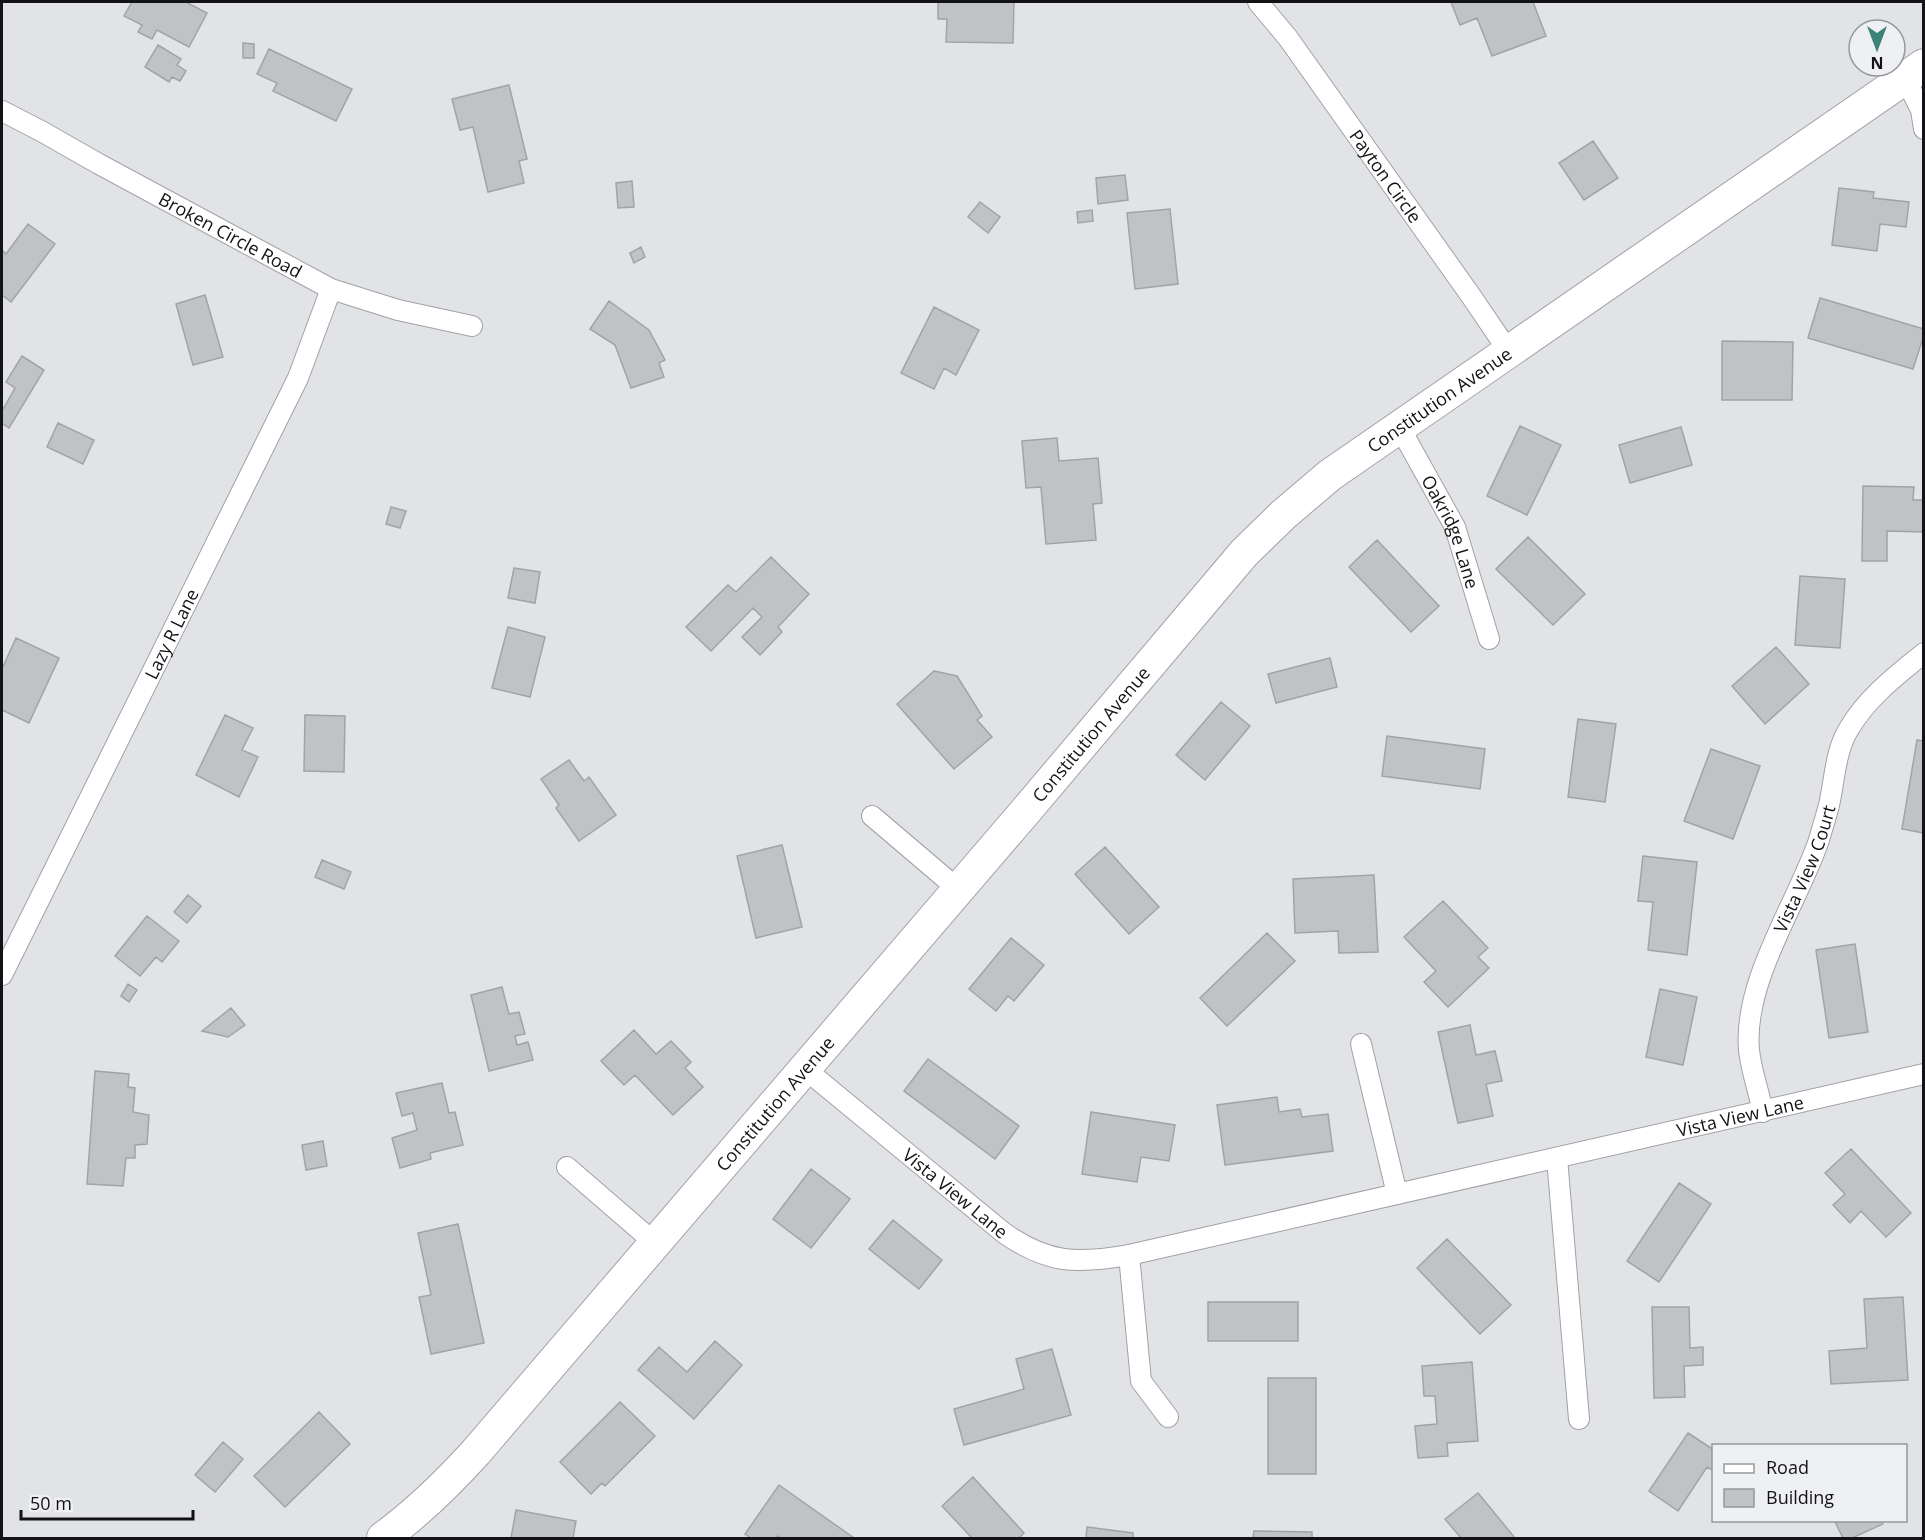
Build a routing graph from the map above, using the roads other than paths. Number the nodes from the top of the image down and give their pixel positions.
1 (1258, 2) edge
2 (1914, 71) edge
3 (2, 111) edge
4 (1923, 129) edge
5 (331, 289) junction
6 (472, 326) dead end
7 (1509, 352) junction
8 (1400, 428) junction
9 (1489, 639) dead end
10 (1923, 653) edge
11 (872, 816) dead end
12 (959, 890) junction
13 (2, 975) edge
14 (1361, 1044) dead end
15 (805, 1069) junction
16 (1923, 1074) edge
17 (1763, 1112) junction
18 (1557, 1158) junction
19 (567, 1167) dead end
20 (1397, 1194) junction
21 (656, 1244) junction
22 (1129, 1255) junction
23 (1168, 1417) dead end
24 (1579, 1419) dead end
25 (383, 1539) edge

1 - 7 street, Payton Circle
2 - 4 street
2 - 7 main road, Constitution Avenue
3 - 5 street, Broken Circle Road
5 - 6 street, Broken Circle Road
5 - 13 street, Lazy R Lane
7 - 8 main road, Constitution Avenue
8 - 9 street, Oakridge Lane
8 - 12 main road, Constitution Avenue
10 - 17 street, Vista View Court
11 - 12 street
12 - 15 main road, Constitution Avenue
14 - 20 street
15 - 21 main road, Constitution Avenue
15 - 22 street, Vista View Lane
16 - 17 street, Vista View Lane
17 - 18 street, Vista View Lane
18 - 20 street, Vista View Lane
18 - 24 street
19 - 21 street
20 - 22 street, Vista View Lane
21 - 25 main road, Constitution Avenue
22 - 23 street

